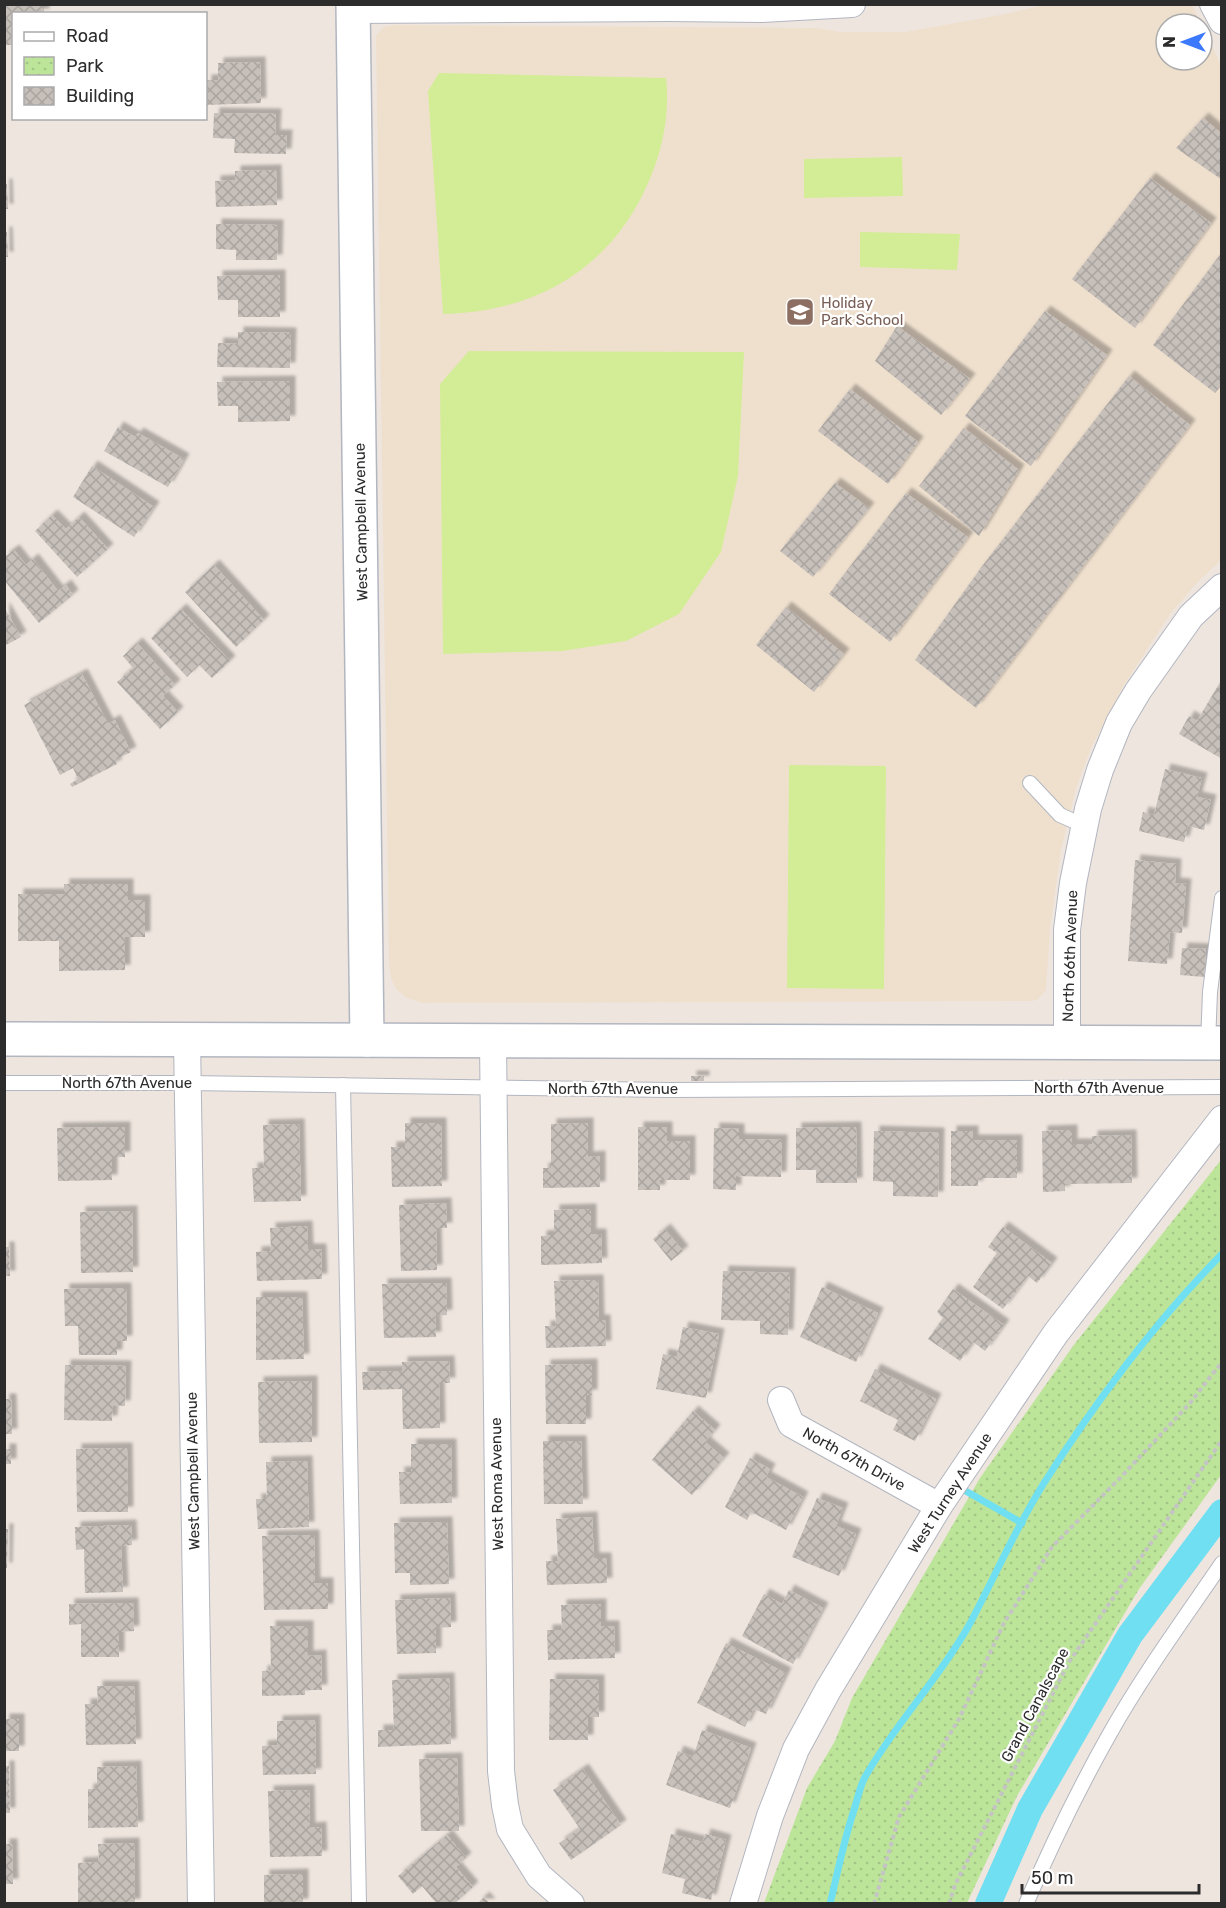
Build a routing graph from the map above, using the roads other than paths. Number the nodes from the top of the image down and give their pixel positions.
1 (852, 4) edge
2 (1213, 4) edge
3 (669, 6) edge
4 (353, 7) edge
5 (520, 7) edge
6 (1221, 21) edge
7 (1221, 587) edge
8 (1030, 783) dead end
9 (1085, 826) junction
10 (1221, 898) edge
11 (4, 1039) edge
12 (187, 1039) junction
13 (367, 1040) junction
14 (493, 1041) junction
15 (1067, 1043) junction
16 (1215, 1043) edge
17 (4, 1083) edge
18 (187, 1083) junction
19 (343, 1085) junction
20 (1221, 1087) edge
21 (492, 1089) junction
22 (1221, 1119) edge
23 (781, 1400) dead end
24 (939, 1506) junction
25 (1221, 1563) edge
26 (201, 1904) edge
27 (359, 1904) edge
28 (571, 1904) edge
29 (743, 1904) edge
30 (1026, 1904) edge

1 - 3 street
2 - 6 street
3 - 5 street
4 - 5 street
4 - 13 main road, West Campbell Avenue
7 - 9 street, North 66th Avenue
8 - 9 lane
9 - 15 street, North 66th Avenue
10 - 16 lane
11 - 12 main road
12 - 13 main road
12 - 18 street, West Campbell Avenue
13 - 14 main road
14 - 15 main road
14 - 21 street, West Roma Avenue
15 - 16 main road
17 - 18 lane, North 67th Avenue
18 - 19 lane, North 67th Avenue
18 - 26 street, West Campbell Avenue
19 - 21 lane, North 67th Avenue
19 - 27 lane
20 - 21 lane, North 67th Avenue
21 - 28 street, West Roma Avenue
22 - 24 street, West Turney Avenue
23 - 24 street, North 67th Drive
24 - 29 street, West Turney Avenue
25 - 30 lane

